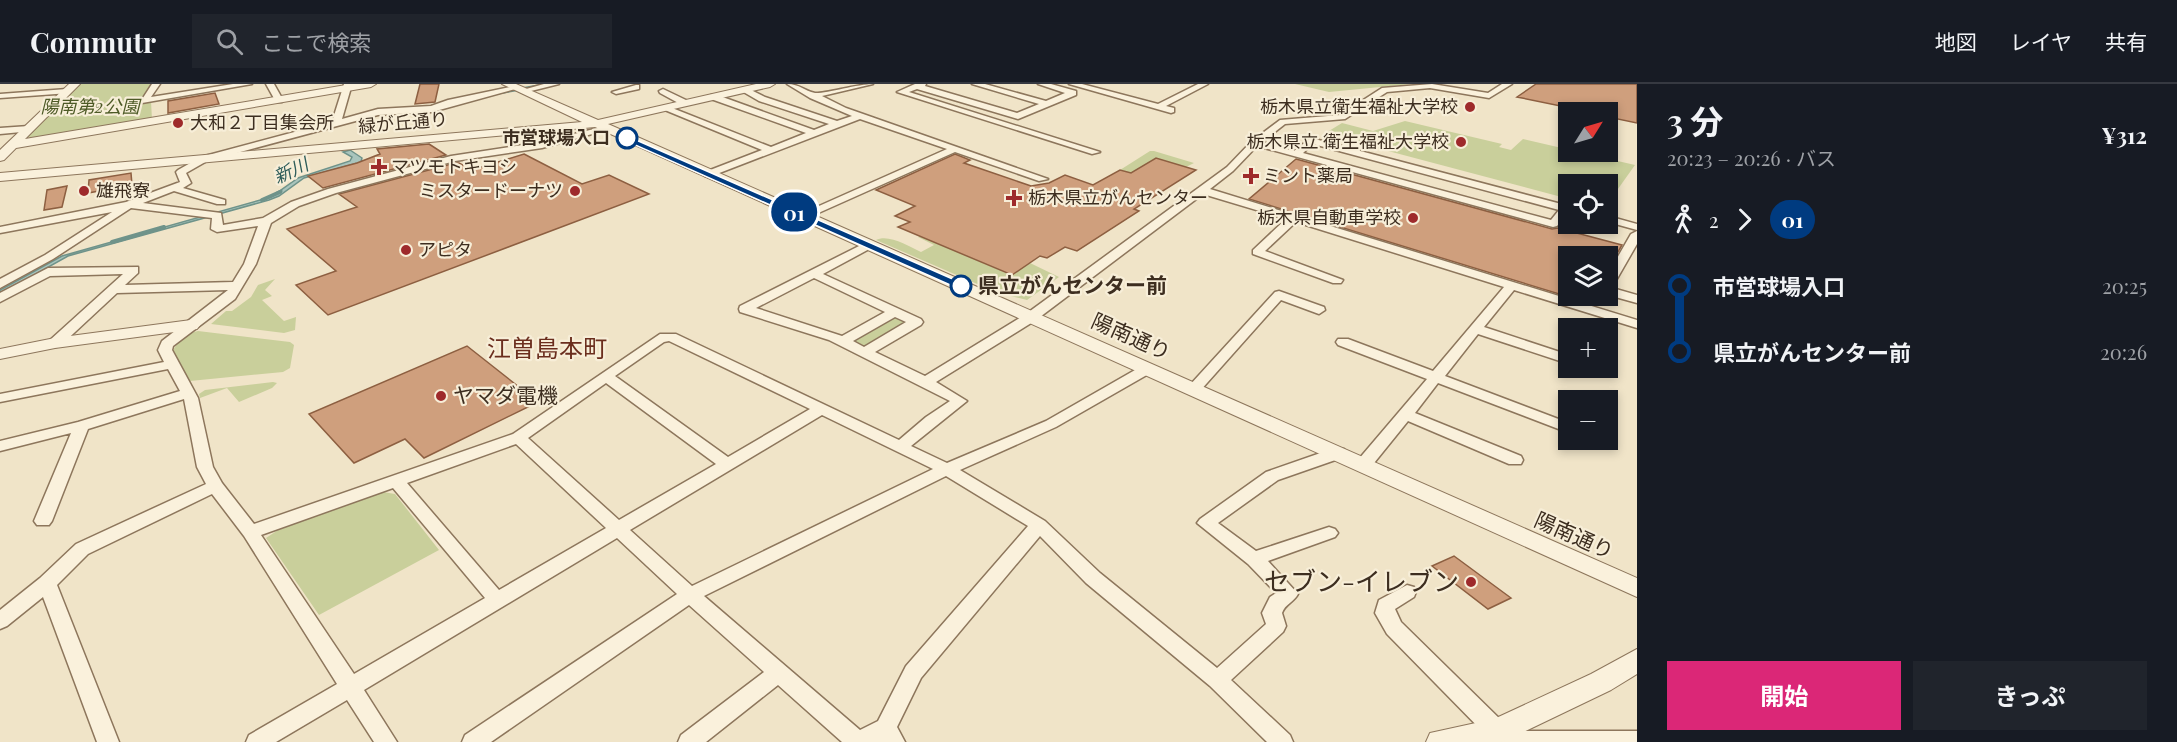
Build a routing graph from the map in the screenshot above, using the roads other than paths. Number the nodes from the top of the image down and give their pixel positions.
1 (29, 84) edge
2 (156, 84) edge
3 (248, 84) edge
4 (270, 84) edge
5 (371, 84) edge
6 (555, 84) edge
7 (770, 84) edge
8 (791, 84) edge
9 (869, 84) edge
10 (943, 84) edge
11 (976, 84) edge
12 (1010, 84) edge
13 (1042, 84) edge
14 (1073, 84) edge
15 (1204, 84) edge
16 (1508, 84) edge
17 (920, 85) edge
18 (347, 86) edge
19 (513, 86) edge
20 (636, 87) dead end
21 (749, 87) edge
22 (71, 88) edge
23 (618, 89) edge
24 (663, 91) dead end
25 (16, 95) junction
26 (0, 96) edge
27 (714, 96) junction
28 (813, 96) junction
29 (1060, 98) junction
30 (279, 100) junction
31 (685, 103) junction
32 (1047, 104) junction
33 (1158, 107) junction
34 (664, 108) junction
35 (0, 109) edge
36 (1032, 110) junction
37 (1171, 110) dead end
38 (859, 116) junction
39 (336, 123) junction
40 (837, 124) junction
41 (600, 126) junction
42 (29, 129) junction
43 (0, 131) edge
44 (813, 133) junction
45 (1255, 143) junction
46 (13, 145) junction
47 (954, 149) junction
48 (770, 150) junction
49 (1095, 152) dead end
50 (1296, 153) junction
51 (0, 158) edge
52 (204, 159) junction
53 (709, 174) junction
54 (0, 177) edge
55 (1043, 178) dead end
56 (173, 188) junction
57 (1202, 190) junction
58 (221, 202) dead end
59 (129, 205) junction
60 (1558, 205) edge
61 (805, 216) junction
62 (1294, 218) junction
63 (1558, 219) edge
64 (267, 221) junction
65 (1618, 222) edge
66 (1637, 227) edge
67 (0, 230) edge
68 (1637, 234) edge
69 (869, 245) junction
70 (1618, 267) edge
71 (814, 274) junction
72 (1337, 280) dead end
73 (0, 284) edge
74 (1512, 285) junction
75 (237, 286) junction
76 (114, 289) junction
77 (1618, 294) edge
78 (0, 298) edge
79 (1637, 299) edge
80 (1596, 306) edge
81 (1319, 310) dead end
82 (1593, 310) junction
83 (895, 312) junction
84 (1031, 317) junction
85 (1637, 324) edge
86 (191, 325) junction
87 (1476, 329) junction
88 (843, 341) junction
89 (1343, 342) dead end
90 (55, 343) junction
91 (865, 352) junction
92 (0, 354) edge
93 (1558, 356) edge
94 (173, 364) junction
95 (1147, 369) junction
96 (606, 376) junction
97 (1435, 378) junction
98 (926, 382) junction
99 (1194, 389) junction
100 (188, 393) junction
101 (0, 398) edge
102 (820, 410) junction
103 (1405, 414) junction
104 (1558, 424) edge
105 (82, 426) junction
106 (518, 438) junction
107 (0, 446) edge
108 (900, 447) junction
109 (1338, 453) junction
110 (1515, 460) dead end
111 (726, 464) junction
112 (1364, 465) junction
113 (947, 469) junction
114 (396, 481) junction
115 (215, 486) junction
116 (43, 521) dead end
117 (1039, 525) junction
118 (619, 529) junction
119 (250, 532) junction
120 (1329, 532) dead end
121 (1254, 559) junction
122 (47, 583) junction
123 (1637, 588) edge
124 (1407, 592) dead end
125 (690, 595) junction
126 (497, 600) junction
127 (0, 621) edge
128 (1637, 660) edge
129 (778, 672) junction
130 (1217, 680) junction
131 (349, 687) junction
132 (1497, 731) junction
133 (890, 735) edge
134 (1636, 741) edge
135 (108, 742) edge
136 (257, 742) edge
137 (386, 742) edge
138 (473, 742) edge
139 (689, 742) edge
140 (858, 742) edge
141 (1282, 742) edge
142 (1440, 742) edge

1 - 25 street
2 - 3 street
4 - 30 street
5 - 18 street
6 - 19 street
7 - 21 street, 緑が丘通り
8 - 28 street
9 - 28 street
10 - 36 street
11 - 32 street
12 - 29 street
13 - 29 street
14 - 33 street
15 - 33 street
16 - 45 street
17 - 36 street
17 - 49 street
18 - 30 street
18 - 39 street
19 - 39 street
19 - 41 street, 陽南通り
20 - 23 street
21 - 27 street, 緑が丘通り
21 - 40 street
22 - 25 street
22 - 42 street
24 - 31 street
25 - 26 street
25 - 35 street
27 - 31 street, 緑が丘通り
27 - 44 street
28 - 38 street
29 - 32 street
30 - 46 street
31 - 34 street, 緑が丘通り
32 - 36 street
33 - 37 street
34 - 41 street, 緑が丘通り
34 - 48 street
38 - 40 street
38 - 47 street
39 - 52 street
40 - 44 street
41 - 52 street, 緑が丘通り
41 - 53 street, 陽南通り
41 - 64 street
42 - 43 street
42 - 46 street
44 - 48 street
45 - 50 street
45 - 57 street
46 - 51 street
47 - 55 street
47 - 61 street
48 - 53 street
50 - 60 street
50 - 63 street
52 - 54 street, 緑が丘通り
52 - 56 street
53 - 61 street, 陽南通り
56 - 58 street
56 - 59 street
57 - 62 street
57 - 84 street
59 - 64 street
59 - 67 street
59 - 73 street
61 - 69 street, 陽南通り
62 - 72 street
62 - 74 street
64 - 75 street
65 - 66 street
68 - 70 street
69 - 71 street
69 - 84 street, 陽南通り
71 - 83 street
71 - 88 street
74 - 82 street
74 - 87 street
75 - 76 street
75 - 86 street
76 - 78 street
76 - 90 street
77 - 79 street
80 - 82 street
81 - 99 street
82 - 85 street
83 - 88 street
83 - 91 street
84 - 95 street, 陽南通り
84 - 98 street
86 - 90 street
86 - 94 street
87 - 93 street
87 - 97 street
88 - 91 street
89 - 97 street
90 - 92 street
91 - 98 street
94 - 100 street
94 - 101 street
95 - 99 street, 陽南通り
95 - 113 street
96 - 102 street
96 - 106 street
96 - 111 street
97 - 103 street
97 - 104 street
98 - 108 street
99 - 109 street, 陽南通り
100 - 105 street
100 - 115 street
102 - 108 street
102 - 111 street
103 - 110 street
103 - 112 street
105 - 107 street
105 - 116 street
106 - 114 street
106 - 118 street
108 - 113 street
109 - 112 street, 陽南通り
109 - 121 street
111 - 118 street
112 - 123 street, 陽南通り
113 - 117 street
113 - 125 street
114 - 119 street
114 - 126 street
115 - 119 street
115 - 122 street
117 - 130 street
117 - 133 street
118 - 125 street
118 - 126 street
119 - 131 street
120 - 121 street
121 - 130 street
122 - 127 street
122 - 135 street
124 - 132 street
125 - 129 street
125 - 138 street
126 - 131 street
128 - 132 street
129 - 139 street
129 - 140 street
130 - 141 street
131 - 136 street
131 - 137 street
132 - 134 street
132 - 142 street
133 - 140 street

